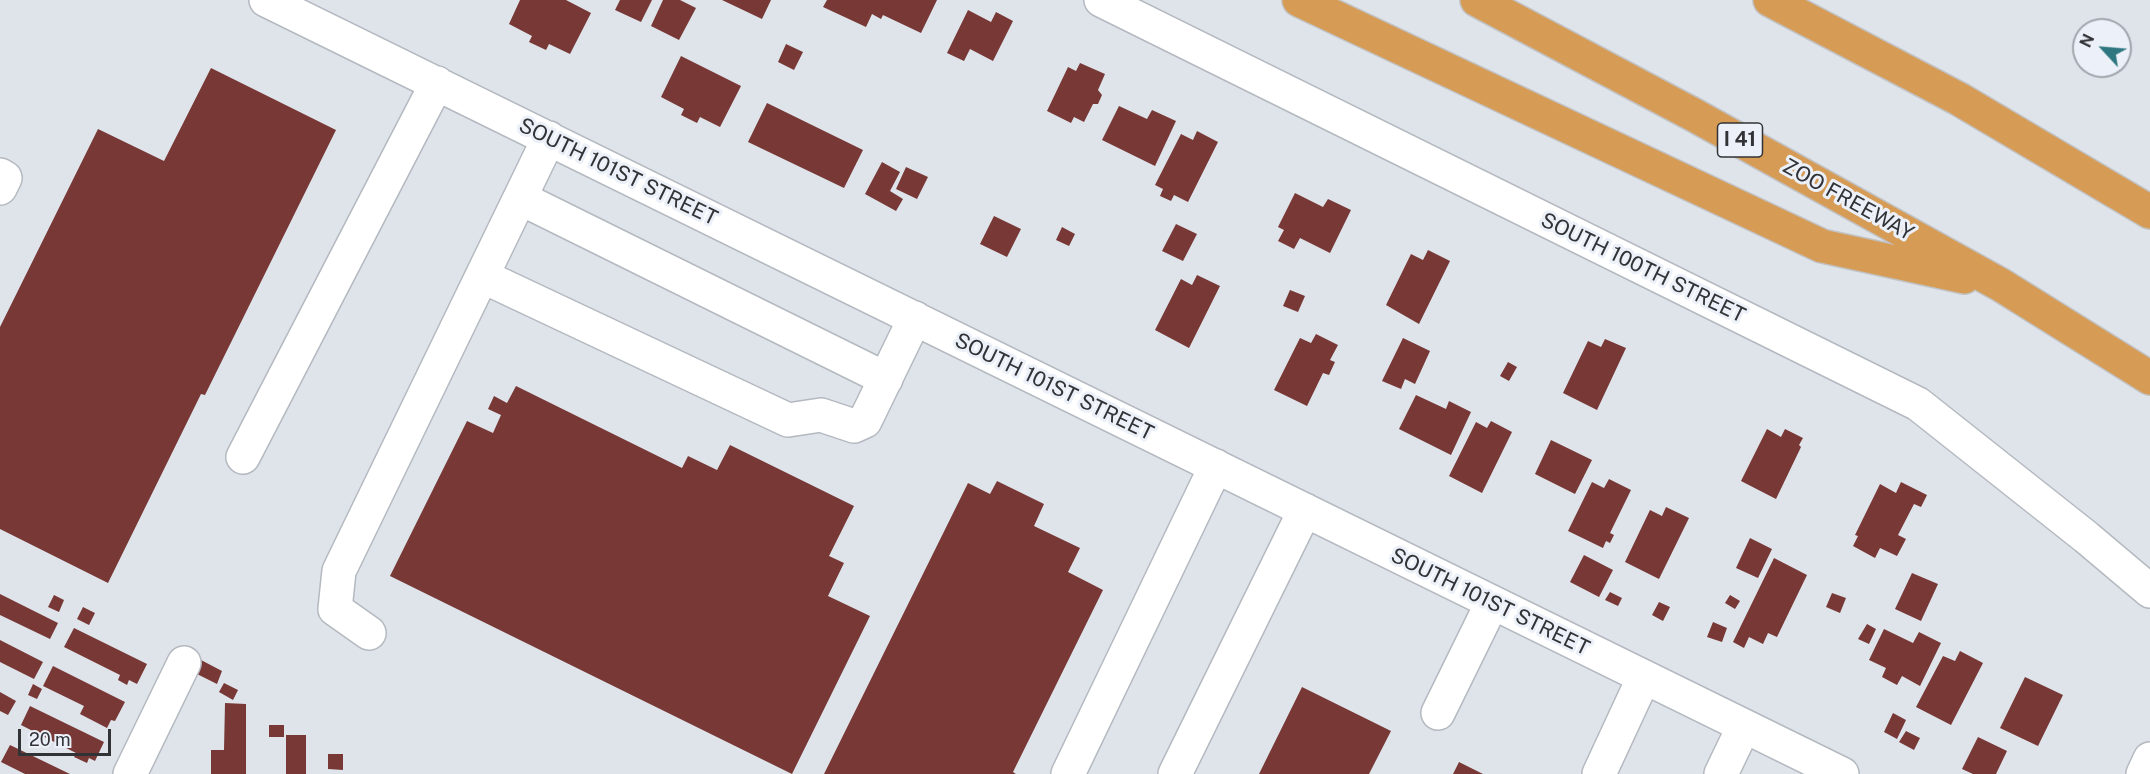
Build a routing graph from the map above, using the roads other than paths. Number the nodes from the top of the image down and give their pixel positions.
1 (267, 0) edge
2 (1101, 0) edge
3 (1299, 0) edge
4 (1477, 0) edge
5 (1771, 0) edge
6 (316, 11) edge
7 (437, 83) junction
8 (549, 138) junction
9 (0, 176) edge
10 (0, 188) edge
11 (520, 198) junction
12 (2150, 212) edge
13 (482, 276) junction
14 (2001, 285) junction
15 (915, 318) junction
16 (2150, 378) edge
17 (886, 379) junction
18 (243, 457) dead end
19 (1216, 466) junction
20 (1305, 510) junction
21 (2150, 591) edge
22 (1492, 603) junction
23 (369, 633) dead end
24 (184, 663) dead end
25 (1644, 677) junction
26 (1438, 713) dead end
27 (1744, 726) junction
28 (2150, 759) edge
29 (130, 774) edge
30 (1069, 774) edge
31 (1175, 774) edge
32 (1599, 774) edge
33 (1721, 774) edge
34 (1842, 774) edge
35 (2143, 774) edge

1 - 6 street, SOUTH 101ST STREET
2 - 21 street, SOUTH 100TH STREET
3 - 14 highway
4 - 14 highway, ZOO FREEWAY / I 41
5 - 12 highway
6 - 7 street, SOUTH 101ST STREET
7 - 8 street, SOUTH 101ST STREET
7 - 18 street
8 - 11 street
8 - 15 street, SOUTH 101ST STREET
9 - 10 street
11 - 13 street
11 - 17 street
13 - 17 street
13 - 23 street
14 - 16 highway, ZOO FREEWAY / I 41
15 - 17 street
15 - 19 street, SOUTH 101ST STREET
19 - 20 street, SOUTH 101ST STREET
19 - 30 street
20 - 22 street, SOUTH 101ST STREET
20 - 31 street
22 - 25 street, SOUTH 101ST STREET
22 - 26 street
24 - 29 street
25 - 27 street, SOUTH 101ST STREET
25 - 32 street
27 - 33 street
27 - 34 street, SOUTH 101ST STREET
28 - 35 street

